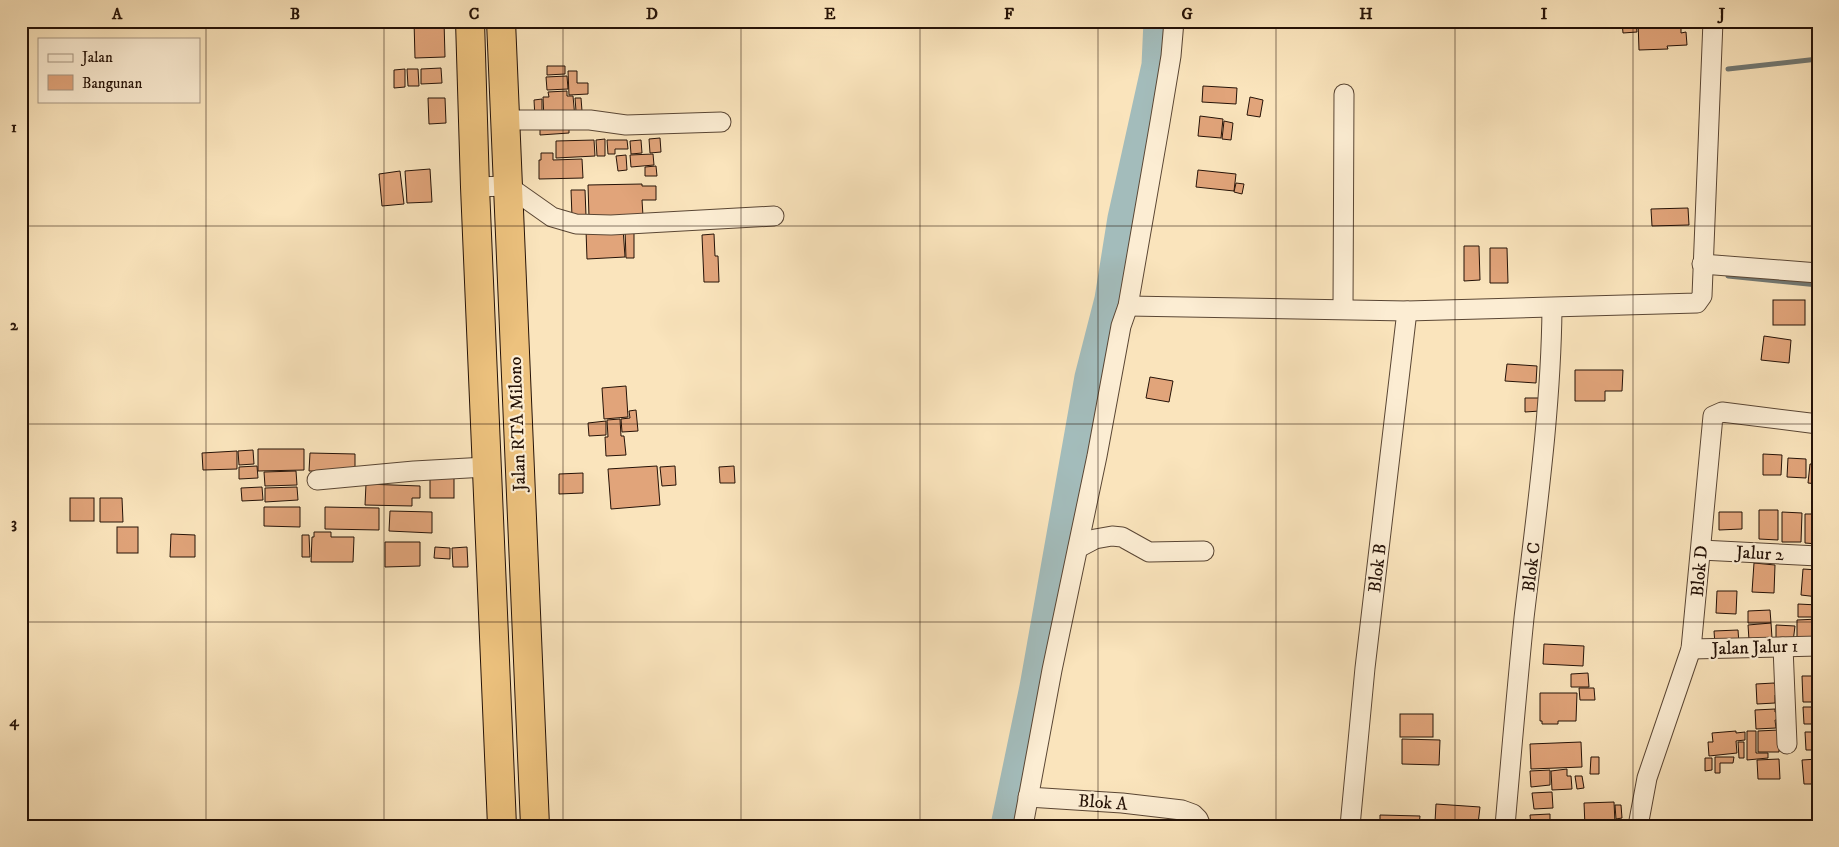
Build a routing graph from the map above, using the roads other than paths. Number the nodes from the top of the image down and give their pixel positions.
1 (470, 21) edge
2 (501, 21) edge
3 (1174, 21) edge
4 (1713, 21) edge
5 (1344, 94) dead end
6 (506, 120) junction
7 (721, 122) dead end
8 (508, 186) junction
9 (475, 187) junction
10 (774, 216) dead end
11 (1702, 264) junction
12 (1818, 273) edge
13 (1128, 306) junction
14 (1552, 308) junction
15 (1343, 309) junction
16 (1407, 311) junction
17 (1818, 424) edge
18 (486, 467) junction
19 (317, 480) dead end
20 (1078, 548) junction
21 (1702, 550) junction
22 (1204, 552) dead end
23 (1818, 556) edge
24 (1818, 646) edge
25 (1783, 647) junction
26 (1691, 649) junction
27 (1786, 744) dead end
28 (1028, 798) junction
29 (502, 826) edge
30 (535, 826) edge
31 (1023, 826) edge
32 (1200, 826) edge
33 (1350, 826) edge
34 (1505, 826) edge
35 (1638, 826) edge

1 - 9 highway, Jalan RTA Milono
2 - 6 highway, Jalan RTA Milono
3 - 13 street
4 - 11 street
5 - 15 street
6 - 7 street
6 - 8 highway, Jalan RTA Milono
8 - 9 street
8 - 10 street
8 - 30 highway, Jalan RTA Milono
9 - 18 highway, Jalan RTA Milono
11 - 12 street
11 - 14 street
13 - 15 street
13 - 20 street
14 - 16 street
14 - 34 street, Blok C
15 - 16 street
16 - 33 street, Blok B
17 - 21 street, Blok D
18 - 19 street
18 - 29 highway, Jalan RTA Milono
20 - 22 street
20 - 28 street
21 - 23 street, Jalur 2
21 - 26 street, Blok D
24 - 25 street, Jalan Jalur 1
25 - 26 street, Jalan Jalur 1
25 - 27 street
26 - 35 street, Blok D
28 - 31 street
28 - 32 street, Blok A

